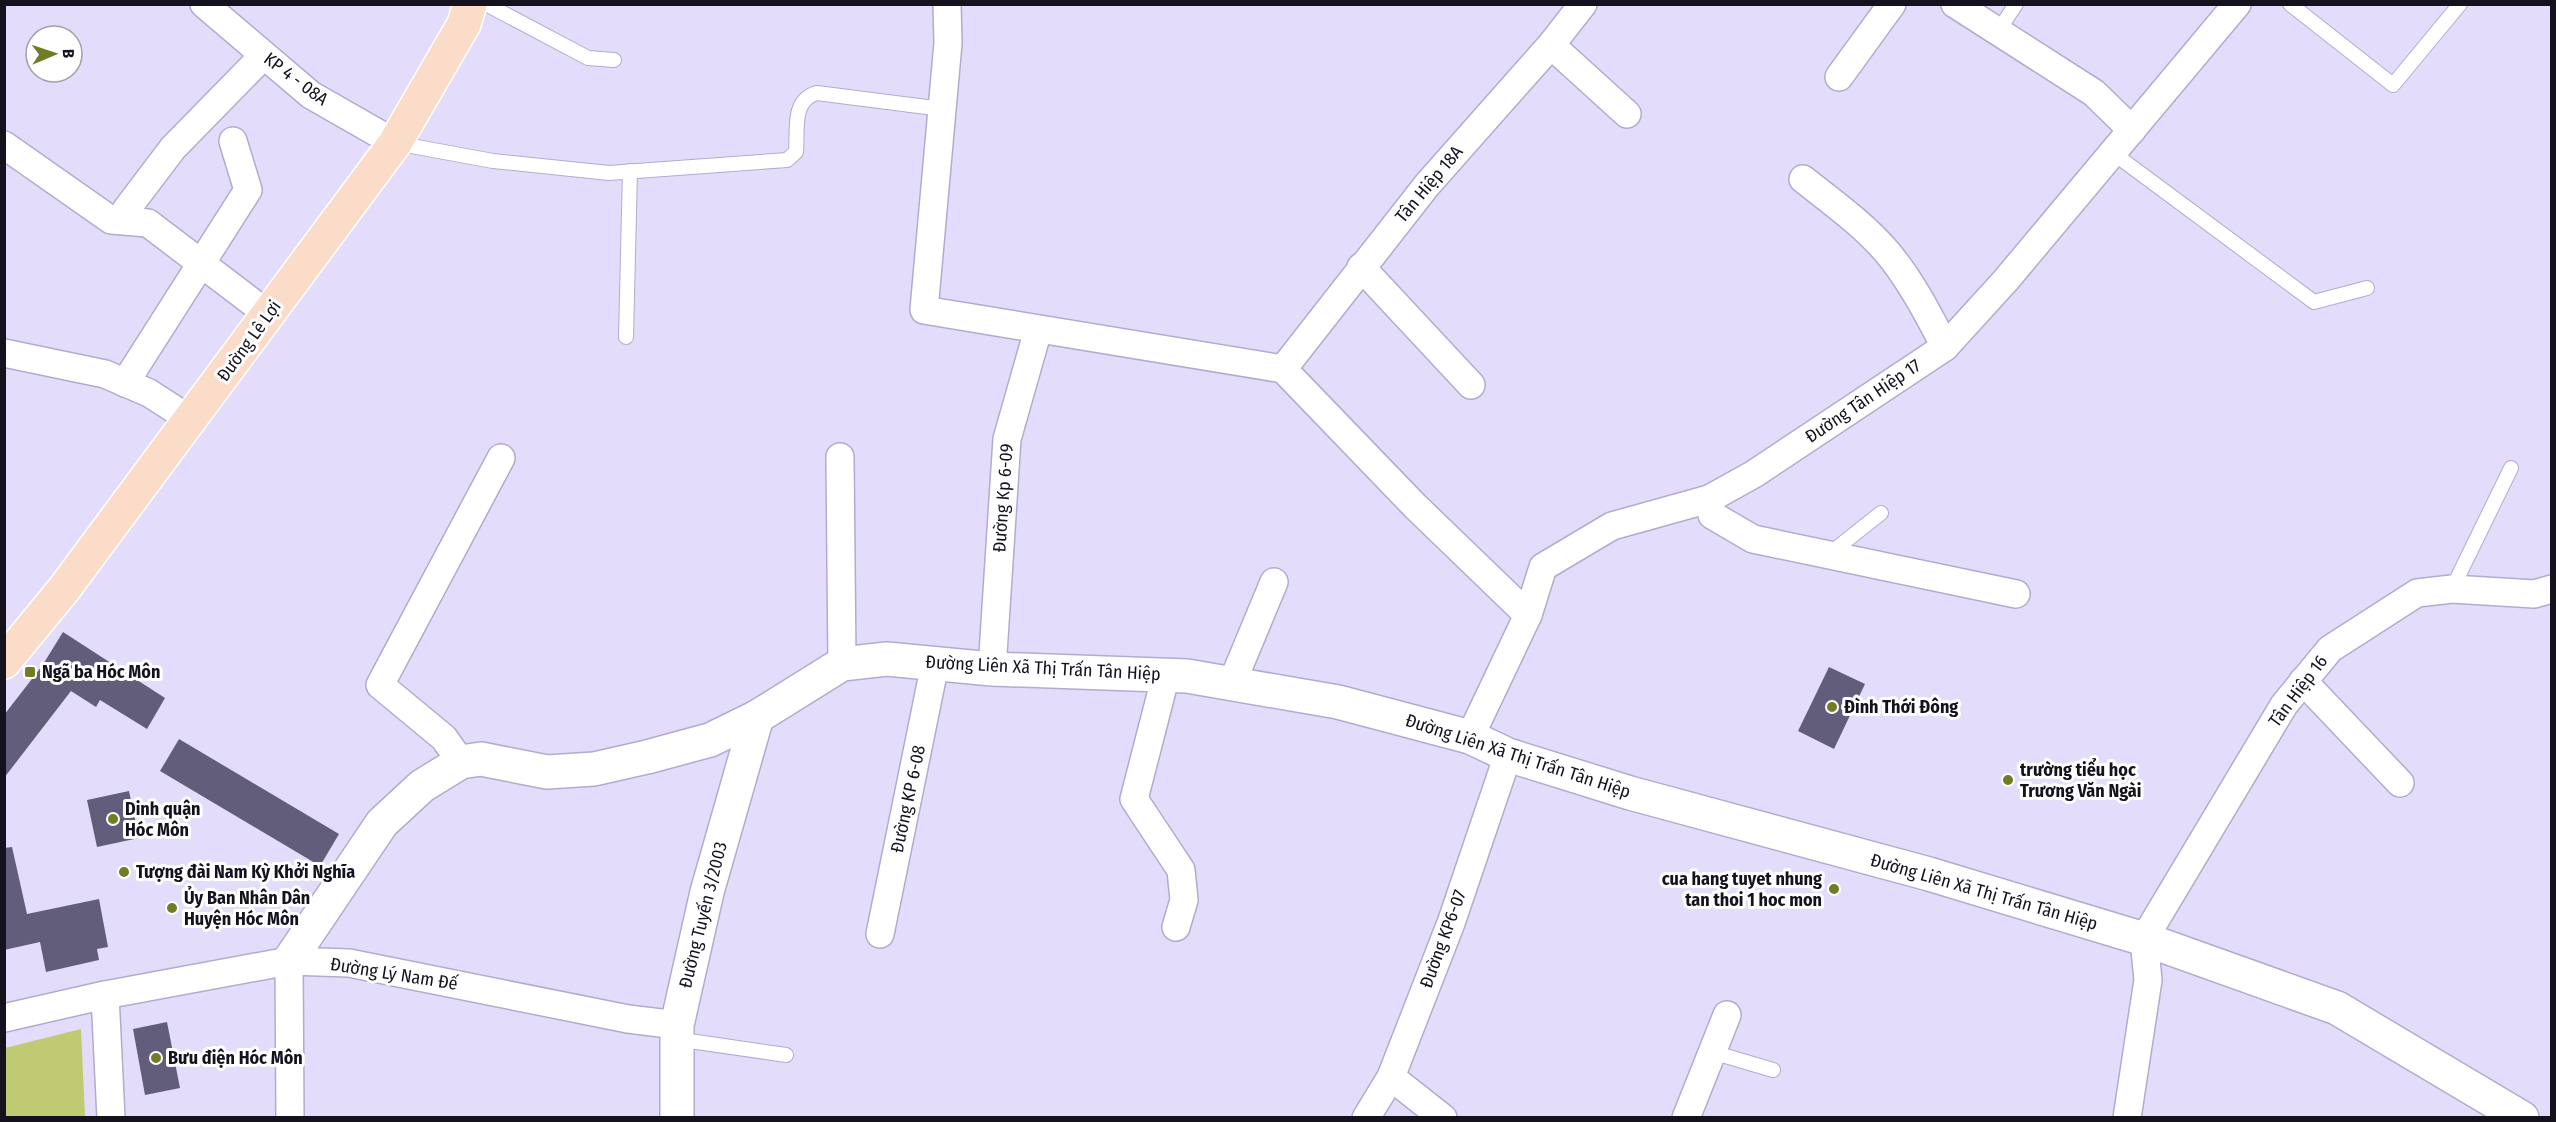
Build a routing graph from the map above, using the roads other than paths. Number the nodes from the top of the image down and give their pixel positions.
1 (204, 4) edge
2 (470, 4) edge
3 (486, 4) edge
4 (947, 4) edge
5 (1583, 4) edge
6 (1892, 4) edge
7 (1955, 4) edge
8 (2016, 4) edge
9 (2237, 4) edge
10 (2290, 4) edge
11 (2460, 4) edge
12 (1999, 30) junction
13 (1551, 45) junction
14 (263, 56) junction
15 (614, 60) dead end
16 (1839, 77) dead end
17 (942, 109) junction
18 (1627, 114) dead end
19 (2132, 130) junction
20 (233, 141) dead end
21 (395, 143) junction
22 (4, 145) edge
23 (2113, 153) junction
24 (630, 171) junction
25 (1803, 179) dead end
26 (128, 221) junction
27 (201, 263) junction
28 (1361, 267) junction
29 (2367, 288) dead end
30 (269, 315) junction
31 (1038, 330) junction
32 (626, 337) dead end
33 (1945, 347) junction
34 (4, 353) edge
35 (1283, 369) junction
36 (124, 383) junction
37 (1472, 385) dead end
38 (191, 420) junction
39 (501, 458) dead end
40 (840, 458) dead end
41 (2511, 468) dead end
42 (1709, 499) junction
43 (1881, 513) dead end
44 (1828, 555) junction
45 (1274, 582) dead end
46 (2452, 589) junction
47 (2552, 589) edge
48 (2016, 594) dead end
49 (1528, 615) junction
50 (4, 662) edge
51 (842, 664) junction
52 (935, 664) junction
53 (992, 669) junction
54 (1166, 675) junction
55 (2304, 681) junction
56 (1232, 683) junction
57 (757, 717) junction
58 (1470, 737) junction
59 (1508, 755) junction
60 (461, 762) junction
61 (2400, 783) dead end
62 (1176, 927) dead end
63 (880, 934) dead end
64 (2144, 939) junction
65 (290, 961) junction
66 (105, 994) junction
67 (1727, 1015) dead end
68 (4, 1018) edge
69 (676, 1032) junction
70 (1712, 1052) junction
71 (786, 1055) dead end
72 (1773, 1070) dead end
73 (1391, 1077) junction
74 (111, 1118) edge
75 (290, 1118) edge
76 (677, 1118) edge
77 (1366, 1118) edge
78 (1443, 1118) edge
79 (1686, 1118) edge
80 (2127, 1118) edge
81 (2522, 1118) edge

1 - 14 street, KP 4 - 08A
2 - 21 main road, Đường Lê Lợi
3 - 15 lane
4 - 17 street
5 - 13 street, Tân Hiệp 18A
6 - 16 street
7 - 12 street
8 - 12 lane
9 - 19 street, Đường Tân Hiệp 17
10 - 11 lane
12 - 19 street
13 - 18 street
13 - 28 street, Tân Hiệp 18A
14 - 21 street, KP 4 - 08A
14 - 26 street
17 - 24 lane
17 - 31 street
19 - 23 street, Đường Tân Hiệp 17
20 - 27 street
21 - 24 lane
21 - 30 main road, Đường Lê Lợi
22 - 26 street
23 - 29 lane
23 - 33 street, Đường Tân Hiệp 17
24 - 32 lane
25 - 33 street
26 - 27 street
27 - 30 street
27 - 36 street
28 - 35 street, Tân Hiệp 18A
28 - 37 street
30 - 38 main road, Đường Lê Lợi
31 - 35 street
31 - 53 street, Đường Kp 6-09
33 - 42 street, Đường Tân Hiệp 17
34 - 36 street
35 - 49 street
36 - 38 street
38 - 50 main road, Đường Lê Lợi
39 - 60 street
40 - 51 street
41 - 46 lane
42 - 44 street
42 - 49 street, Đường Tân Hiệp 17
43 - 44 lane
44 - 48 street
45 - 56 street
46 - 47 street, Tân Hiệp 16
46 - 55 street, Tân Hiệp 16
49 - 58 street, Đường Tân Hiệp 17
51 - 52 street, Đường Liên Xã Thị Trấn Tân Hiệp
51 - 57 street, Đường Liên Xã Thị Trấn Tân Hiệp
52 - 53 street, Đường Liên Xã Thị Trấn Tân Hiệp
52 - 63 street, Đường KP 6-08
53 - 54 street, Đường Liên Xã Thị Trấn Tân Hiệp
54 - 56 street, Đường Liên Xã Thị Trấn Tân Hiệp
54 - 62 street
55 - 61 street
55 - 64 street, Tân Hiệp 16
56 - 58 street, Đường Liên Xã Thị Trấn Tân Hiệp
57 - 60 street, Đường Liên Xã Thị Trấn Tân Hiệp
57 - 69 street, Đường Tuyến 3/2003
58 - 59 street, Đường Liên Xã Thị Trấn Tân Hiệp
59 - 64 street, Đường Liên Xã Thị Trấn Tân Hiệp
59 - 73 street, Đường KP6-07
60 - 65 street, Đường Liên Xã Thị Trấn Tân Hiệp
64 - 80 street
64 - 81 street, Đường Liên Xã Thị Trấn Tân Hiệp
65 - 66 street, Đường Lý Nam Đế
65 - 69 street, Đường Lý Nam Đế
65 - 75 street
66 - 68 street, Đường Lý Nam Đế
66 - 74 street
67 - 70 street
69 - 71 lane
69 - 76 street, Đường Tuyến 3/2003
70 - 72 lane
70 - 79 street
73 - 77 street, Đường KP6-07
73 - 78 street

